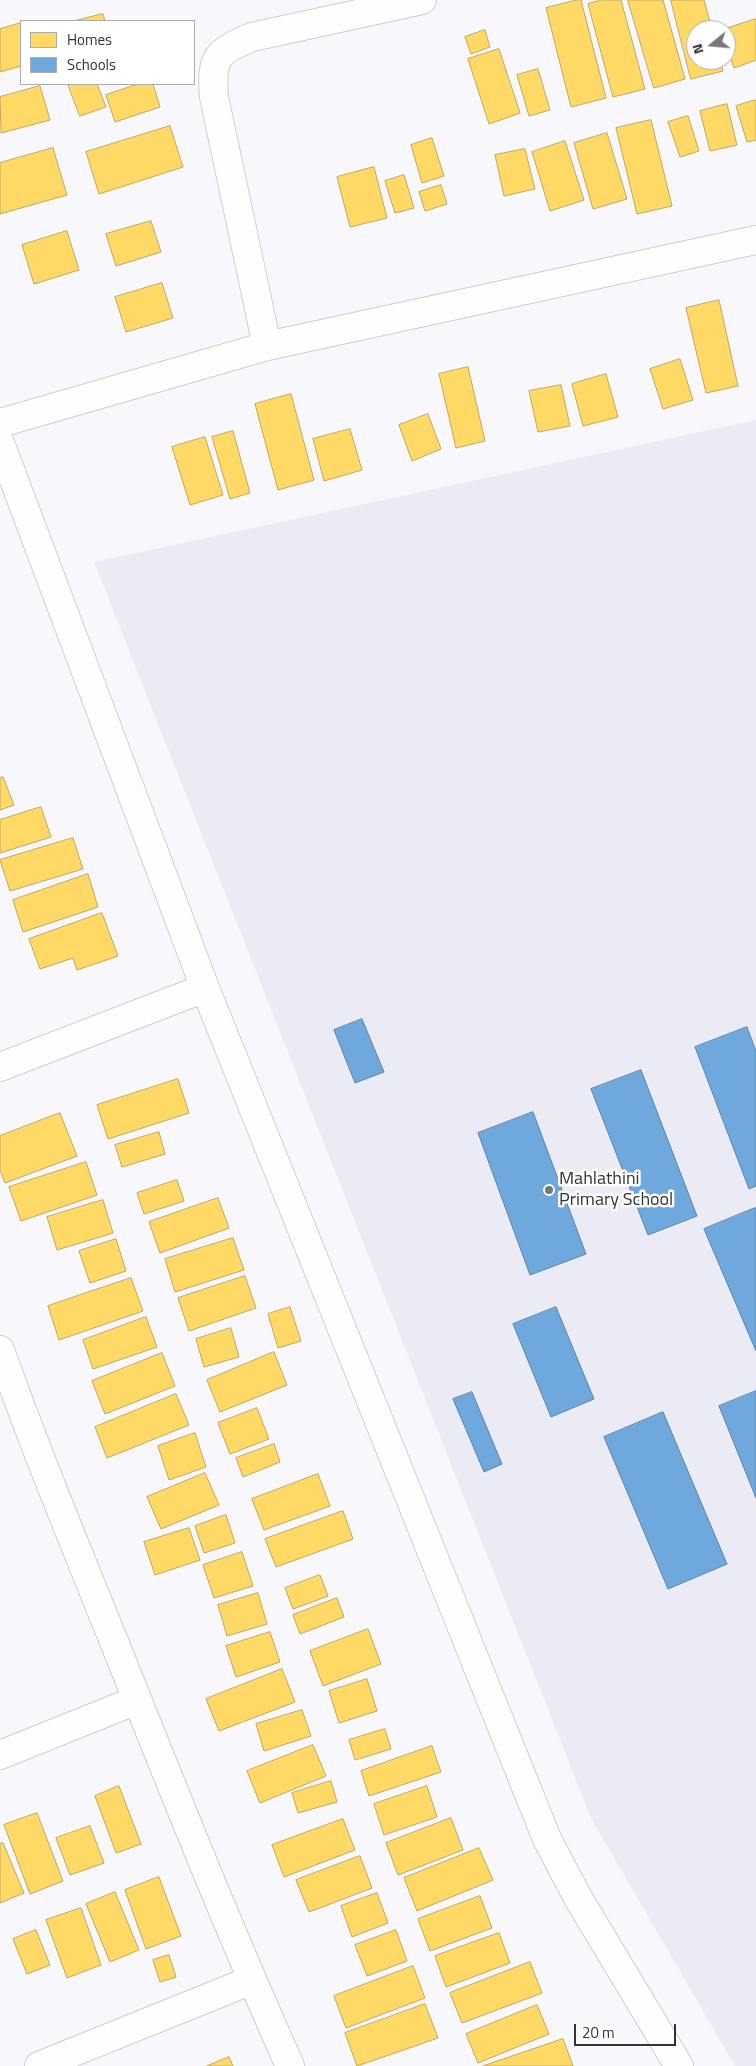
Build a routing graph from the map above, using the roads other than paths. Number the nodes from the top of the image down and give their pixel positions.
1 (422, 0) edge
2 (756, 240) edge
3 (267, 346) junction
4 (0, 423) edge
5 (0, 443) edge
6 (204, 988) junction
7 (0, 1067) edge
8 (0, 1350) edge
9 (11, 1416) edge
10 (137, 1700) junction
11 (0, 1755) edge
12 (252, 1980) junction
13 (39, 2066) edge
14 (290, 2066) edge
15 (679, 2066) edge

1 - 3 street
2 - 3 street
3 - 4 street
5 - 6 street
6 - 7 street
6 - 15 street
8 - 9 street
9 - 10 street
10 - 11 street
10 - 12 street
12 - 13 street
12 - 14 street

